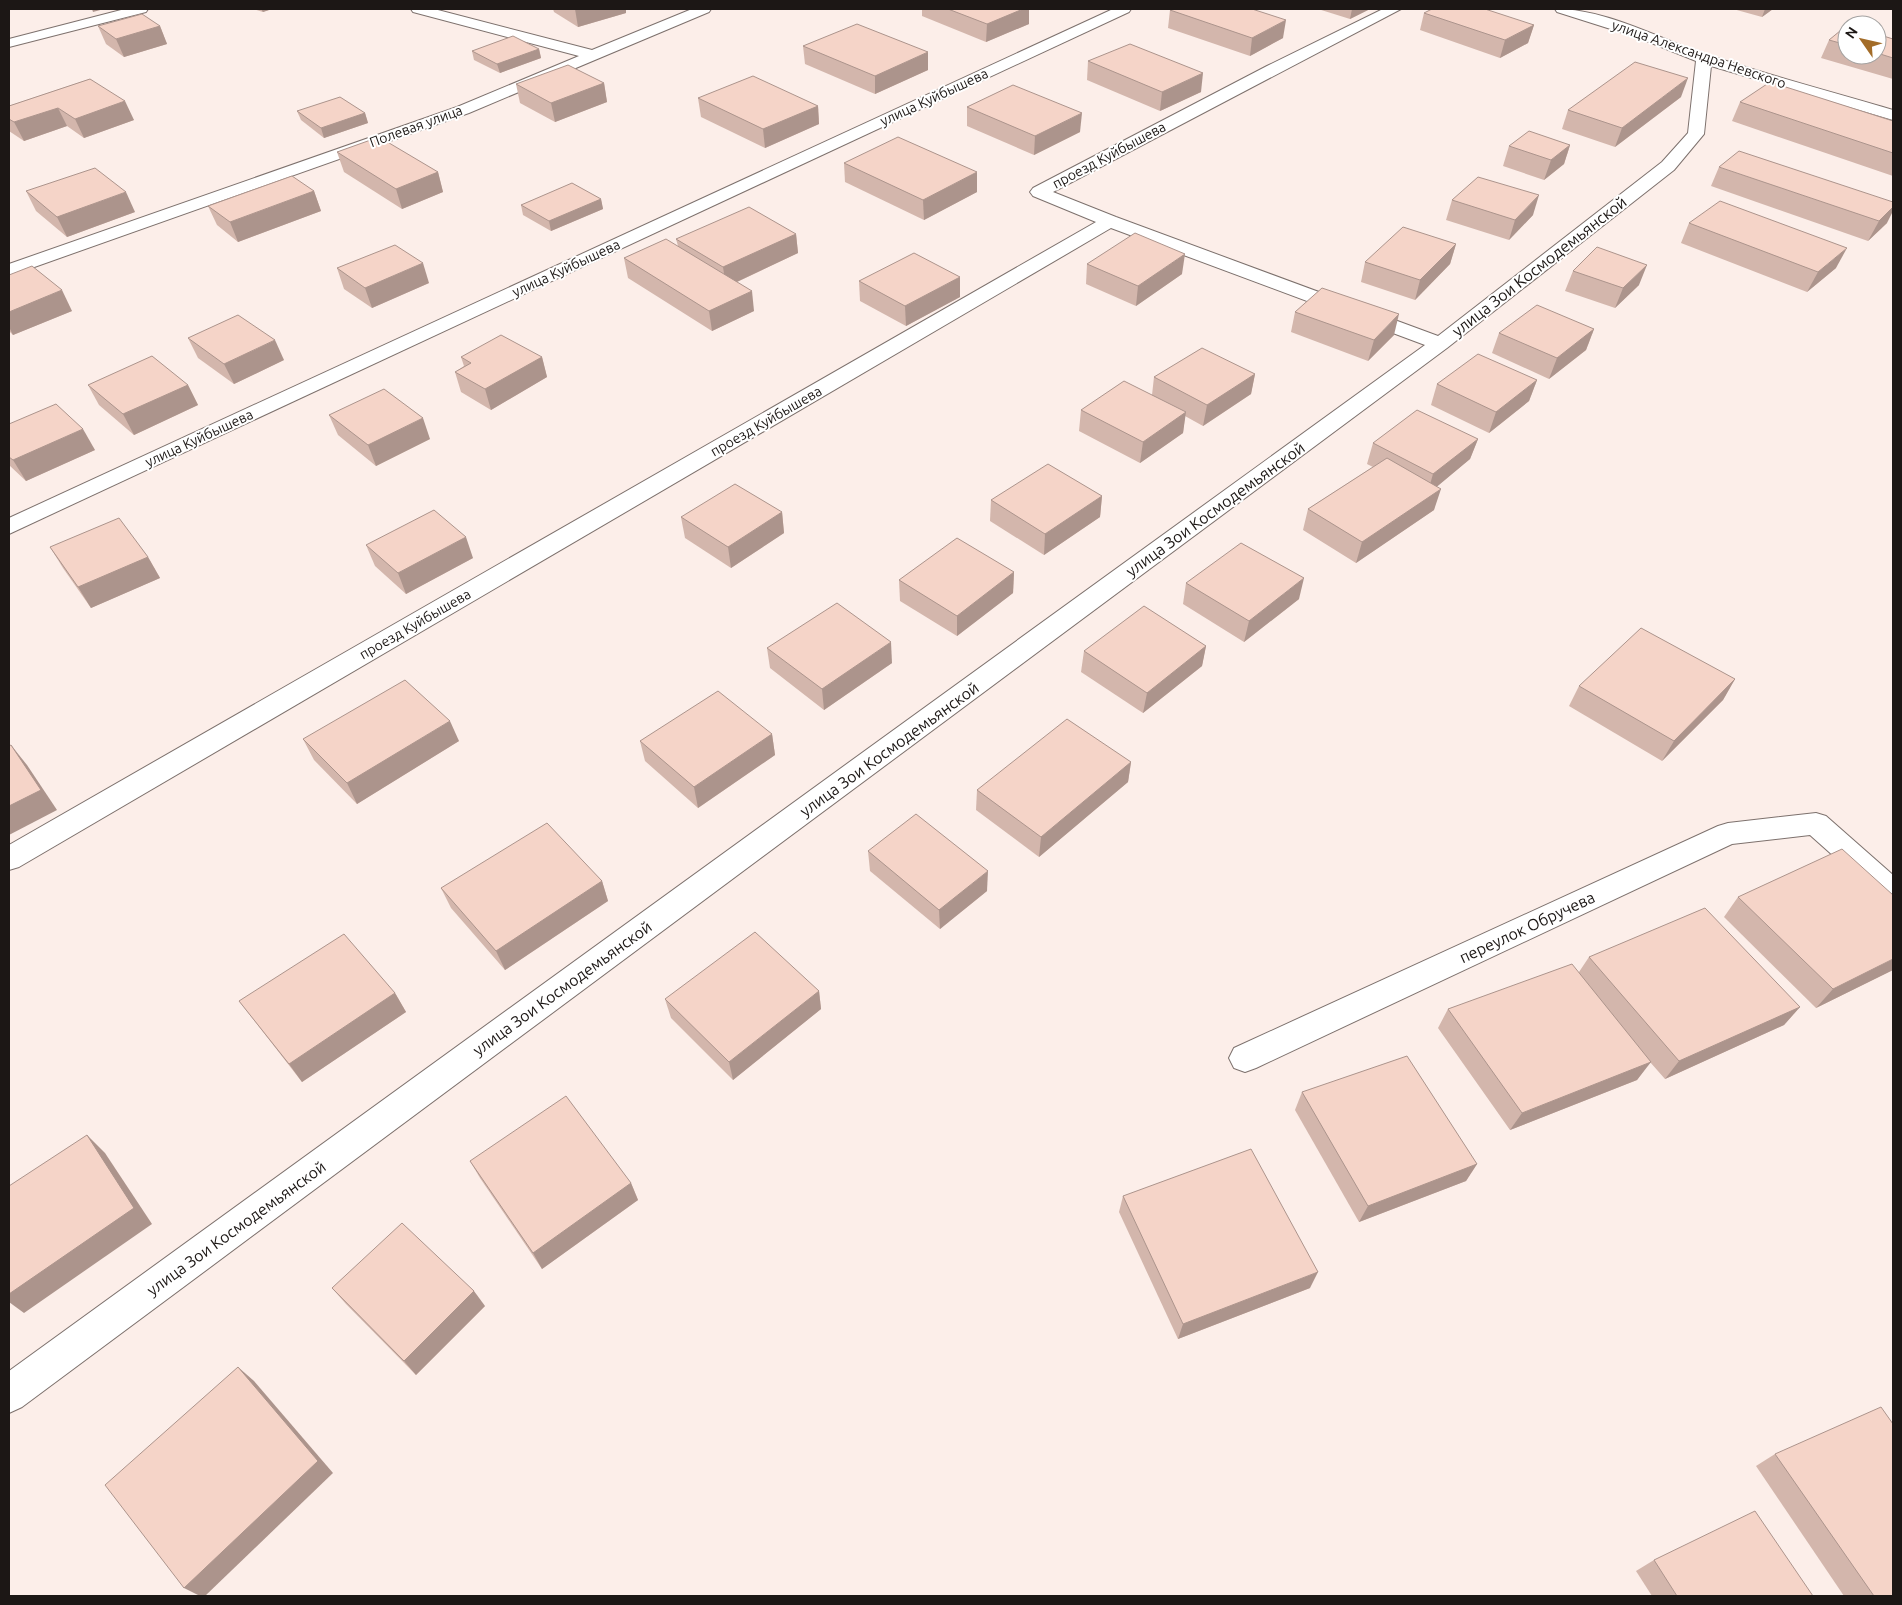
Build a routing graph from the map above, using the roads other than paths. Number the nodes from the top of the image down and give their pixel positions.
1 (141, 9) edge
2 (418, 9) edge
3 (704, 9) edge
4 (1124, 9) edge
5 (1394, 9) edge
6 (1562, 9) edge
7 (9, 43) edge
8 (592, 55) junction
9 (1704, 59) junction
10 (1893, 115) edge
11 (1110, 221) junction
12 (9, 270) edge
13 (1440, 344) junction
14 (9, 527) edge
15 (9, 859) edge
16 (1893, 892) edge
17 (1245, 1058) dead end
18 (9, 1394) edge

1 - 7 street
2 - 8 street
3 - 8 street, Полевая улица
4 - 14 street, улица Куйбышева
5 - 11 street, проезд Куйбышева
6 - 9 street, улица Александра Невского
8 - 12 street, Полевая улица
9 - 10 street, улица Александра Невского
9 - 13 street, улица Зои Космодемьянской
11 - 13 street
11 - 15 street, проезд Куйбышева
13 - 18 street, улица Зои Космодемьянской
16 - 17 street, переулок Обручева

